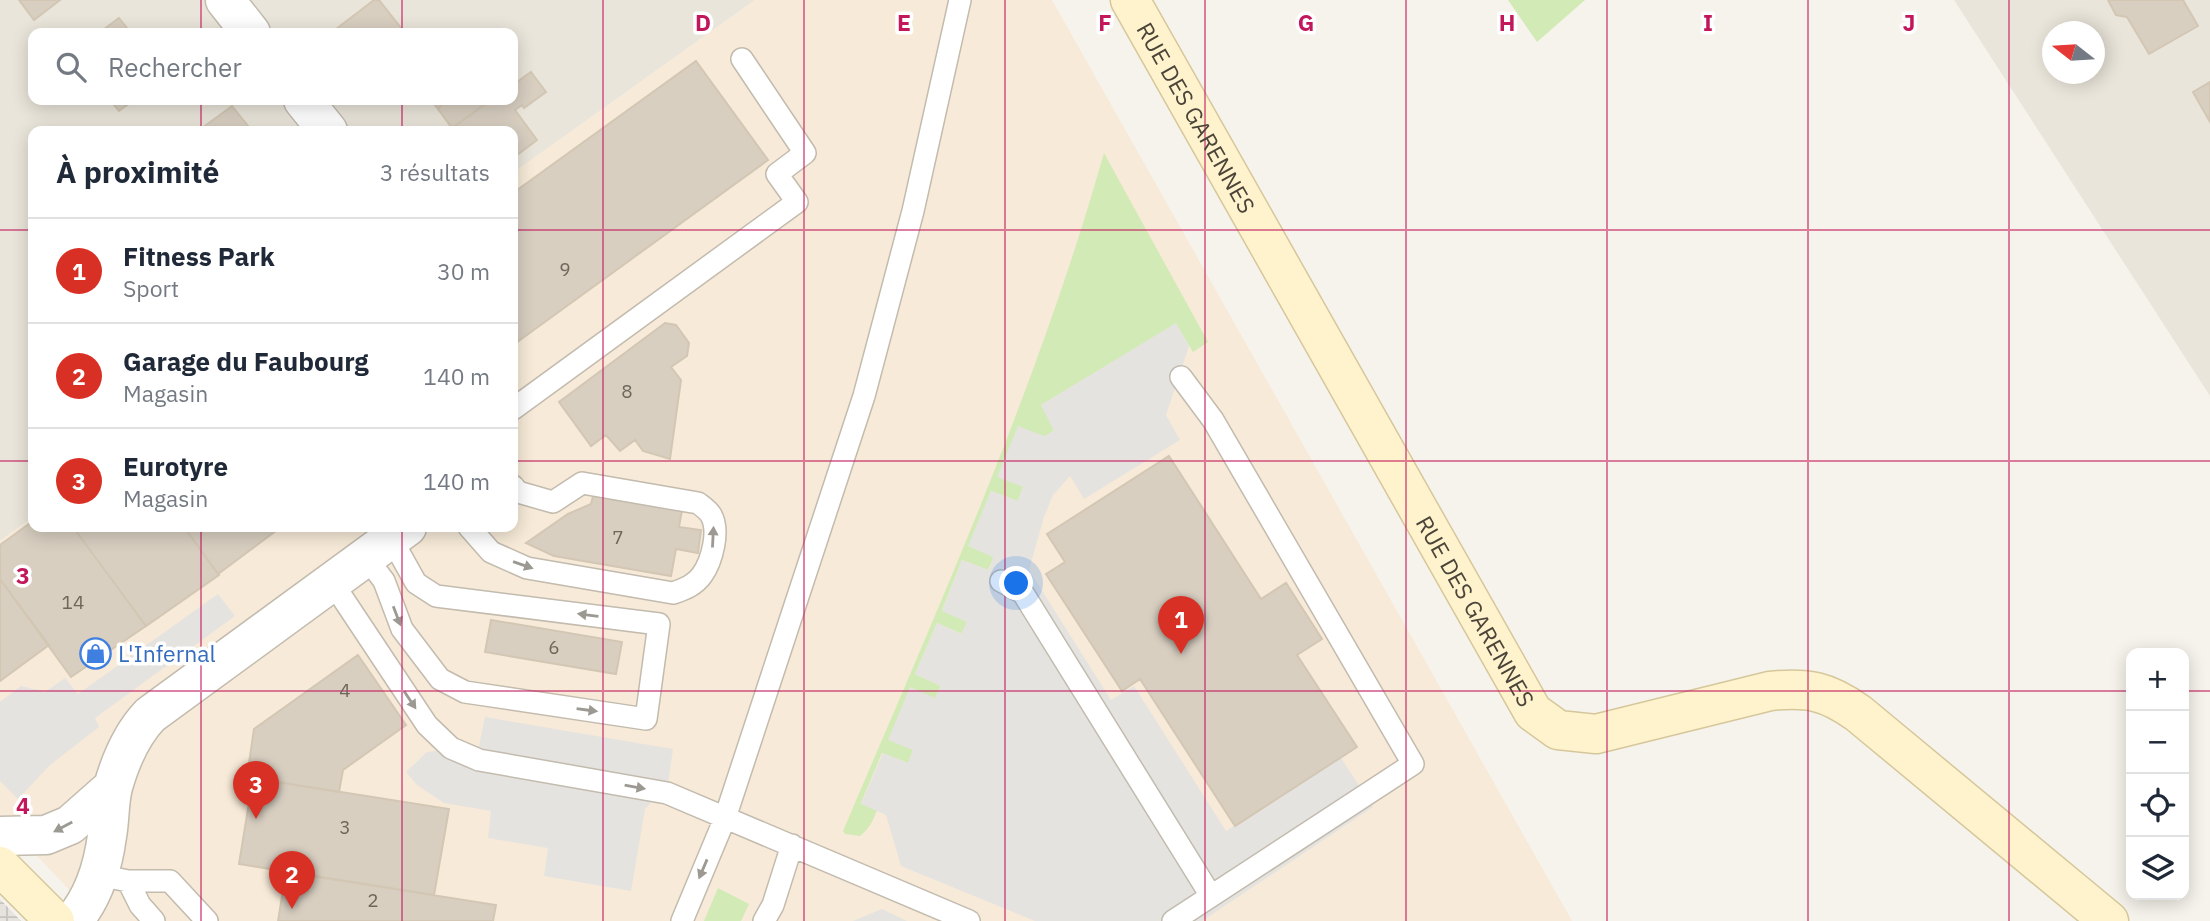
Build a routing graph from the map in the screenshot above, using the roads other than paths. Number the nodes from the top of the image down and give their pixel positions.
1 (225, 0) edge
2 (960, 0) edge
3 (1130, 0) edge
4 (247, 28) edge
5 (742, 59) dead end
6 (307, 105) edge
7 (324, 126) edge
8 (1181, 377) dead end
9 (518, 405) edge
10 (518, 492) edge
11 (473, 532) edge
12 (388, 541) edge
13 (1001, 581) dead end
14 (331, 582) junction
15 (113, 787) junction
16 (725, 818) junction
17 (0, 836) edge
18 (792, 845) junction
19 (0, 866) edge
20 (113, 878) junction
21 (1211, 896) junction
22 (55, 921) edge
23 (73, 921) edge
24 (155, 921) edge
25 (206, 921) edge
26 (682, 921) edge
27 (764, 921) edge
28 (969, 921) edge
29 (1173, 921) edge
30 (2109, 921) edge

1 - 4 street
2 - 16 lane
3 - 30 street, RUE DES GARENNES
5 - 9 lane
6 - 7 street
8 - 21 lane
11 -> 10 lane
12 -> 12 lane
12 - 14 street
13 - 21 lane
14 - 15 street
14 -> 16 lane
15 -> 17 street
15 - 20 street
16 - 18 lane
16 -> 26 lane
18 - 27 lane
18 - 28 lane
19 - 22 street
20 - 23 street
20 - 24 lane
20 - 25 lane
21 - 29 lane

